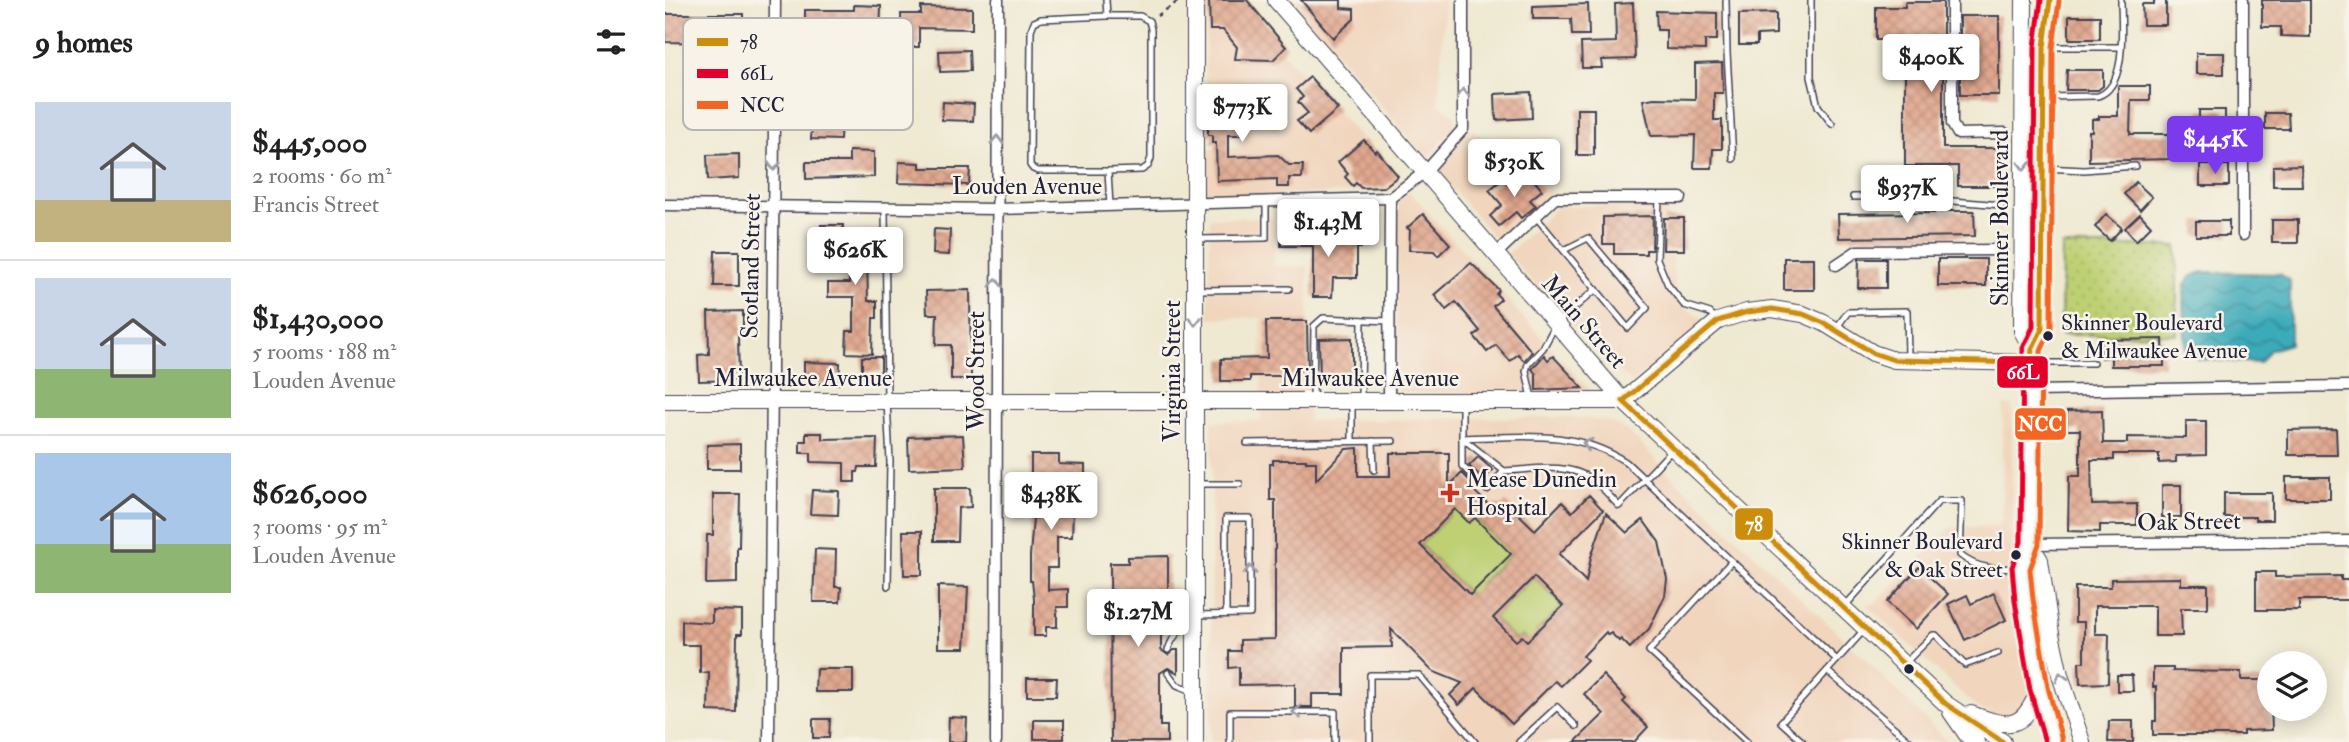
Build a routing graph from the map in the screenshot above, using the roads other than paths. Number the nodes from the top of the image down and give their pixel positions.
1 (775, 0) edge
2 (998, 0) edge
3 (1106, 0) edge
4 (1195, 0) edge
5 (1276, 0) edge
6 (1463, 0) edge
7 (1726, 0) edge
8 (1811, 0) edge
9 (1952, 0) edge
10 (2024, 0) edge
11 (2050, 0) edge
12 (2121, 0) edge
13 (2243, 0) edge
14 (1107, 16) junction
15 (775, 18) edge
16 (2044, 47) junction
17 (2120, 47) junction
18 (2044, 97) junction
19 (1832, 124) dead end
20 (774, 130) edge
21 (2005, 133) joint
22 (2023, 133) junction
23 (1733, 159) dead end
24 (2135, 166) dead end
25 (2044, 168) junction
26 (1108, 171) junction
27 (1426, 171) junction
28 (1853, 197) dead end
29 (1390, 198) junction
30 (1659, 198) junction
31 (1681, 198) dead end
32 (1266, 202) junction
33 (1195, 204) junction
34 (665, 205) edge
35 (773, 205) junction
36 (2002, 205) dead end
37 (1110, 206) junction
38 (885, 207) junction
39 (996, 208) junction
40 (1536, 216) junction
41 (2243, 235) dead end
42 (1195, 239) junction
43 (2023, 249) junction
44 (1563, 250) junction
45 (2003, 250) joint
46 (1495, 255) junction
47 (1836, 264) dead end
48 (1289, 289) dead end
49 (1596, 289) junction
50 (1195, 290) junction
51 (1362, 320) junction
52 (1389, 321) junction
53 (1718, 321) junction
54 (1556, 324) junction
55 (1835, 330) junction
56 (2031, 356) junction
57 (1908, 360) junction
58 (2093, 363) dead end
59 (2349, 386) edge
60 (2032, 391) junction
61 (665, 401) edge
62 (770, 401) junction
63 (887, 401) junction
64 (997, 401) junction
65 (1195, 401) junction
66 (1313, 401) junction
67 (1356, 401) junction
68 (1389, 401) junction
69 (1462, 401) junction
70 (1532, 401) junction
71 (1623, 401) junction
72 (1462, 438) junction
73 (1393, 440) dead end
74 (1352, 441) junction
75 (1373, 441) junction
76 (1247, 443) dead end
77 (1674, 448) junction
78 (1374, 470) dead end
79 (1504, 471) junction
80 (1643, 480) junction
81 (1195, 484) junction
82 (1240, 484) dead end
83 (2349, 541) edge
84 (2029, 544) junction
85 (1731, 562) junction
86 (2021, 568) junction
87 (888, 586) dead end
88 (1842, 609) junction
89 (1226, 614) junction
90 (1195, 619) junction
91 (1864, 630) junction
92 (1168, 650) dead end
93 (1998, 653) dead end
94 (1837, 660) junction
95 (1903, 665) junction
96 (1827, 671) junction
97 (1168, 673) dead end
98 (2039, 689) junction
99 (1195, 692) junction
100 (1946, 704) junction
101 (1576, 726) dead end
102 (769, 742) edge
103 (996, 742) edge
104 (1195, 742) edge
105 (1230, 742) edge
106 (1335, 742) edge
107 (1370, 742) edge
108 (1475, 742) edge
109 (1519, 742) edge
110 (1747, 742) edge
111 (1803, 742) edge
112 (1912, 742) edge
113 (1976, 742) edge
114 (2003, 742) edge
115 (2054, 742) edge
116 (2082, 742) edge

1 -> 15 street, Scotland Street
39 -> 2 street, Wood Street
3 - 14 lane
4 - 33 street, Virginia Street
5 - 27 street, Main Street
27 -> 6 street
7 - 23 lane
8 - 19 lane
9 - 21 street
10 - 22 street, Skinner Boulevard
11 - 16 street, Skinner Boulevard
12 - 17 lane
13 - 41 street
14 - 26 lane
14 - 26 lane
16 - 17 lane
16 - 18 street, Skinner Boulevard
17 - 18 lane
18 - 25 street, Skinner Boulevard
20 -> 35 street, Scotland Street
21 - 22 lane
22 -> 43 street, Skinner Boulevard
24 - 25 lane
25 - 56 street, Skinner Boulevard
26 - 37 lane
27 - 29 street
27 - 46 street, Main Street
28 - 36 lane
29 - 32 street, Louden Avenue
29 - 52 street
30 - 31 street
30 - 40 street
30 - 53 lane
32 - 33 street, Louden Avenue
32 - 42 lane
33 - 37 street, Louden Avenue
33 - 42 street, Virginia Street
34 - 35 street, Louden Avenue
35 - 38 street, Louden Avenue
35 - 62 street, Scotland Street
37 - 39 street, Louden Avenue
38 - 39 street, Louden Avenue
38 - 63 lane
64 -> 39 street, Wood Street
40 - 44 lane
40 - 46 street
42 - 50 street, Virginia Street
43 - 45 lane
43 - 56 street, Skinner Boulevard
44 - 49 lane
44 - 49 lane
45 - 47 street
46 - 54 street, Main Street
48 - 50 lane
49 - 54 lane
50 -> 65 street, Virginia Street
51 - 52 lane
51 - 66 lane
51 - 67 lane
52 - 68 street
53 - 55 street
53 - 71 street
54 - 70 lane
54 - 71 street, Main Street
55 - 57 street
55 - 57 lane
56 - 57 street
56 - 58 lane
56 - 60 street, Skinner Boulevard
59 - 60 street
60 - 84 street, Skinner Boulevard
61 - 62 street, Milwaukee Avenue
62 - 63 street, Milwaukee Avenue
62 - 102 street, Scotland Street
63 - 64 street, Milwaukee Avenue
63 - 87 lane
64 - 65 street, Milwaukee Avenue
64 - 103 street, Wood Street
65 - 66 street, Milwaukee Avenue
65 - 81 street, Virginia Street
66 - 67 street, Milwaukee Avenue
67 - 68 street, Milwaukee Avenue
67 - 74 lane
68 - 69 street, Milwaukee Avenue
69 - 70 street, Milwaukee Avenue
69 - 72 lane
70 - 71 street, Milwaukee Avenue
71 - 77 street, Main Street
72 - 79 lane
72 - 79 lane
80 -> 72 lane
73 - 75 lane
74 - 75 lane
74 - 76 lane
75 - 78 lane
77 - 80 lane
77 - 88 street, Main Street
79 - 80 lane
80 - 85 lane
81 - 82 lane
81 - 90 street, Virginia Street
83 - 84 street, Oak Street
84 - 86 street, Skinner Boulevard
116 -> 84 street, Skinner Boulevard
85 - 94 lane
85 - 110 lane
86 - 88 lane
86 - 98 street, Skinner Boulevard
88 - 91 street, Main Street
89 -> 89 lane
89 - 90 lane
90 - 92 lane
90 - 99 street, Virginia Street
91 - 94 lane
91 - 95 street, Main Street
93 - 95 lane
94 - 96 lane
95 - 100 street, Main Street
96 - 111 lane
96 - 112 lane
97 - 99 lane
98 - 100 street
98 - 115 street, Skinner Boulevard
99 - 104 street, Virginia Street
100 - 113 street, Main Street
100 - 114 street, Main Street
101 - 109 lane
106 -> 105 lane
107 - 108 lane

